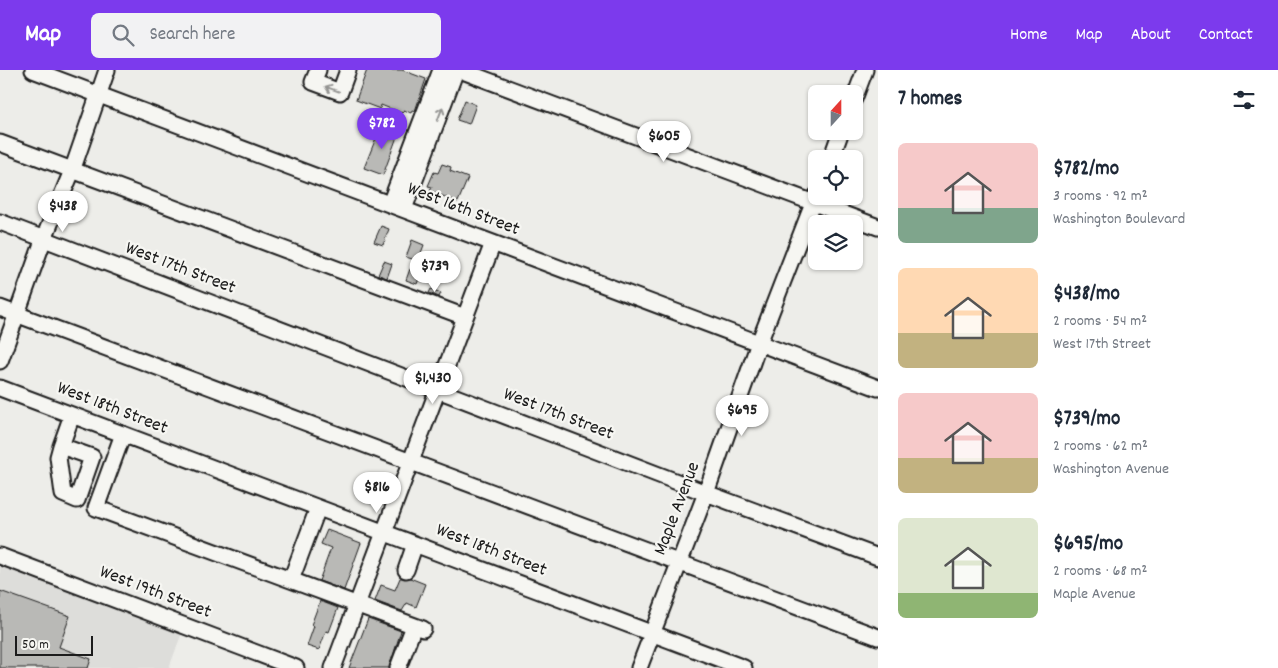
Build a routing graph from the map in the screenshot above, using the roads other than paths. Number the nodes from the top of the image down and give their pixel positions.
1 (33, 70) edge
2 (107, 70) edge
3 (318, 70) edge
4 (348, 70) edge
5 (441, 70) edge
6 (456, 70) edge
7 (460, 70) edge
8 (865, 70) edge
9 (859, 85) edge
10 (98, 95) junction
11 (0, 143) edge
12 (72, 171) junction
13 (808, 197) edge
14 (813, 205) edge
15 (827, 205) edge
16 (397, 206) junction
17 (0, 222) edge
18 (878, 227) edge
19 (44, 238) junction
20 (493, 243) junction
21 (0, 308) edge
22 (16, 314) junction
23 (465, 317) junction
24 (759, 344) junction
25 (0, 361) edge
26 (0, 388) edge
27 (878, 388) edge
28 (437, 390) junction
29 (72, 415) junction
30 (123, 434) junction
31 (61, 446) junction
32 (410, 462) junction
33 (706, 494) junction
34 (77, 500) junction
35 (96, 508) junction
36 (318, 508) junction
37 (384, 532) junction
38 (416, 544) junction
39 (0, 556) edge
40 (878, 557) edge
41 (679, 562) junction
42 (406, 570) dead end
43 (291, 580) junction
44 (358, 605) junction
45 (652, 633) junction
46 (878, 637) edge
47 (296, 668) edge
48 (334, 668) edge
49 (398, 668) edge
50 (639, 668) edge
51 (744, 668) edge

1 - 10 street, West 16th Street
2 - 10 street
4 -> 3 street
5 - 16 street
16 -> 6 street
7 - 13 street
8 - 9 street
10 - 12 street
10 - 16 street, West 16th Street
11 - 12 street
12 - 19 street
12 - 23 street
14 - 24 street, Maple Avenue
15 - 18 street
16 - 20 street, West 16th Street
17 - 19 street, West 17th Street
19 - 22 street
19 - 28 street, West 17th Street
20 - 23 street
20 - 24 street, West 16th Street
21 - 22 street
22 - 25 street
22 - 32 street
23 - 28 street
24 - 27 street, West 16th Street
24 - 33 street, Maple Avenue
26 - 29 street, West 18th Street
28 - 32 street
28 - 33 street, West 17th Street
29 - 30 street, West 18th Street
29 - 31 street
30 - 35 street
30 - 36 street, West 18th Street
31 - 34 street
31 - 34 street
32 - 37 street
32 - 41 street
33 - 40 street, West 17th Street
33 - 41 street, Maple Avenue
34 - 35 street
35 - 43 street
36 - 37 street, West 18th Street
36 - 43 street
37 - 38 street, West 18th Street
37 - 44 street
38 - 42 street
38 - 45 street, West 18th Street
39 - 47 street, West 19th Street
41 - 45 street, Maple Avenue
41 - 46 street
43 - 44 street
44 - 48 street
44 - 49 street
45 - 50 street, Maple Avenue
45 - 51 street, West 18th Street

